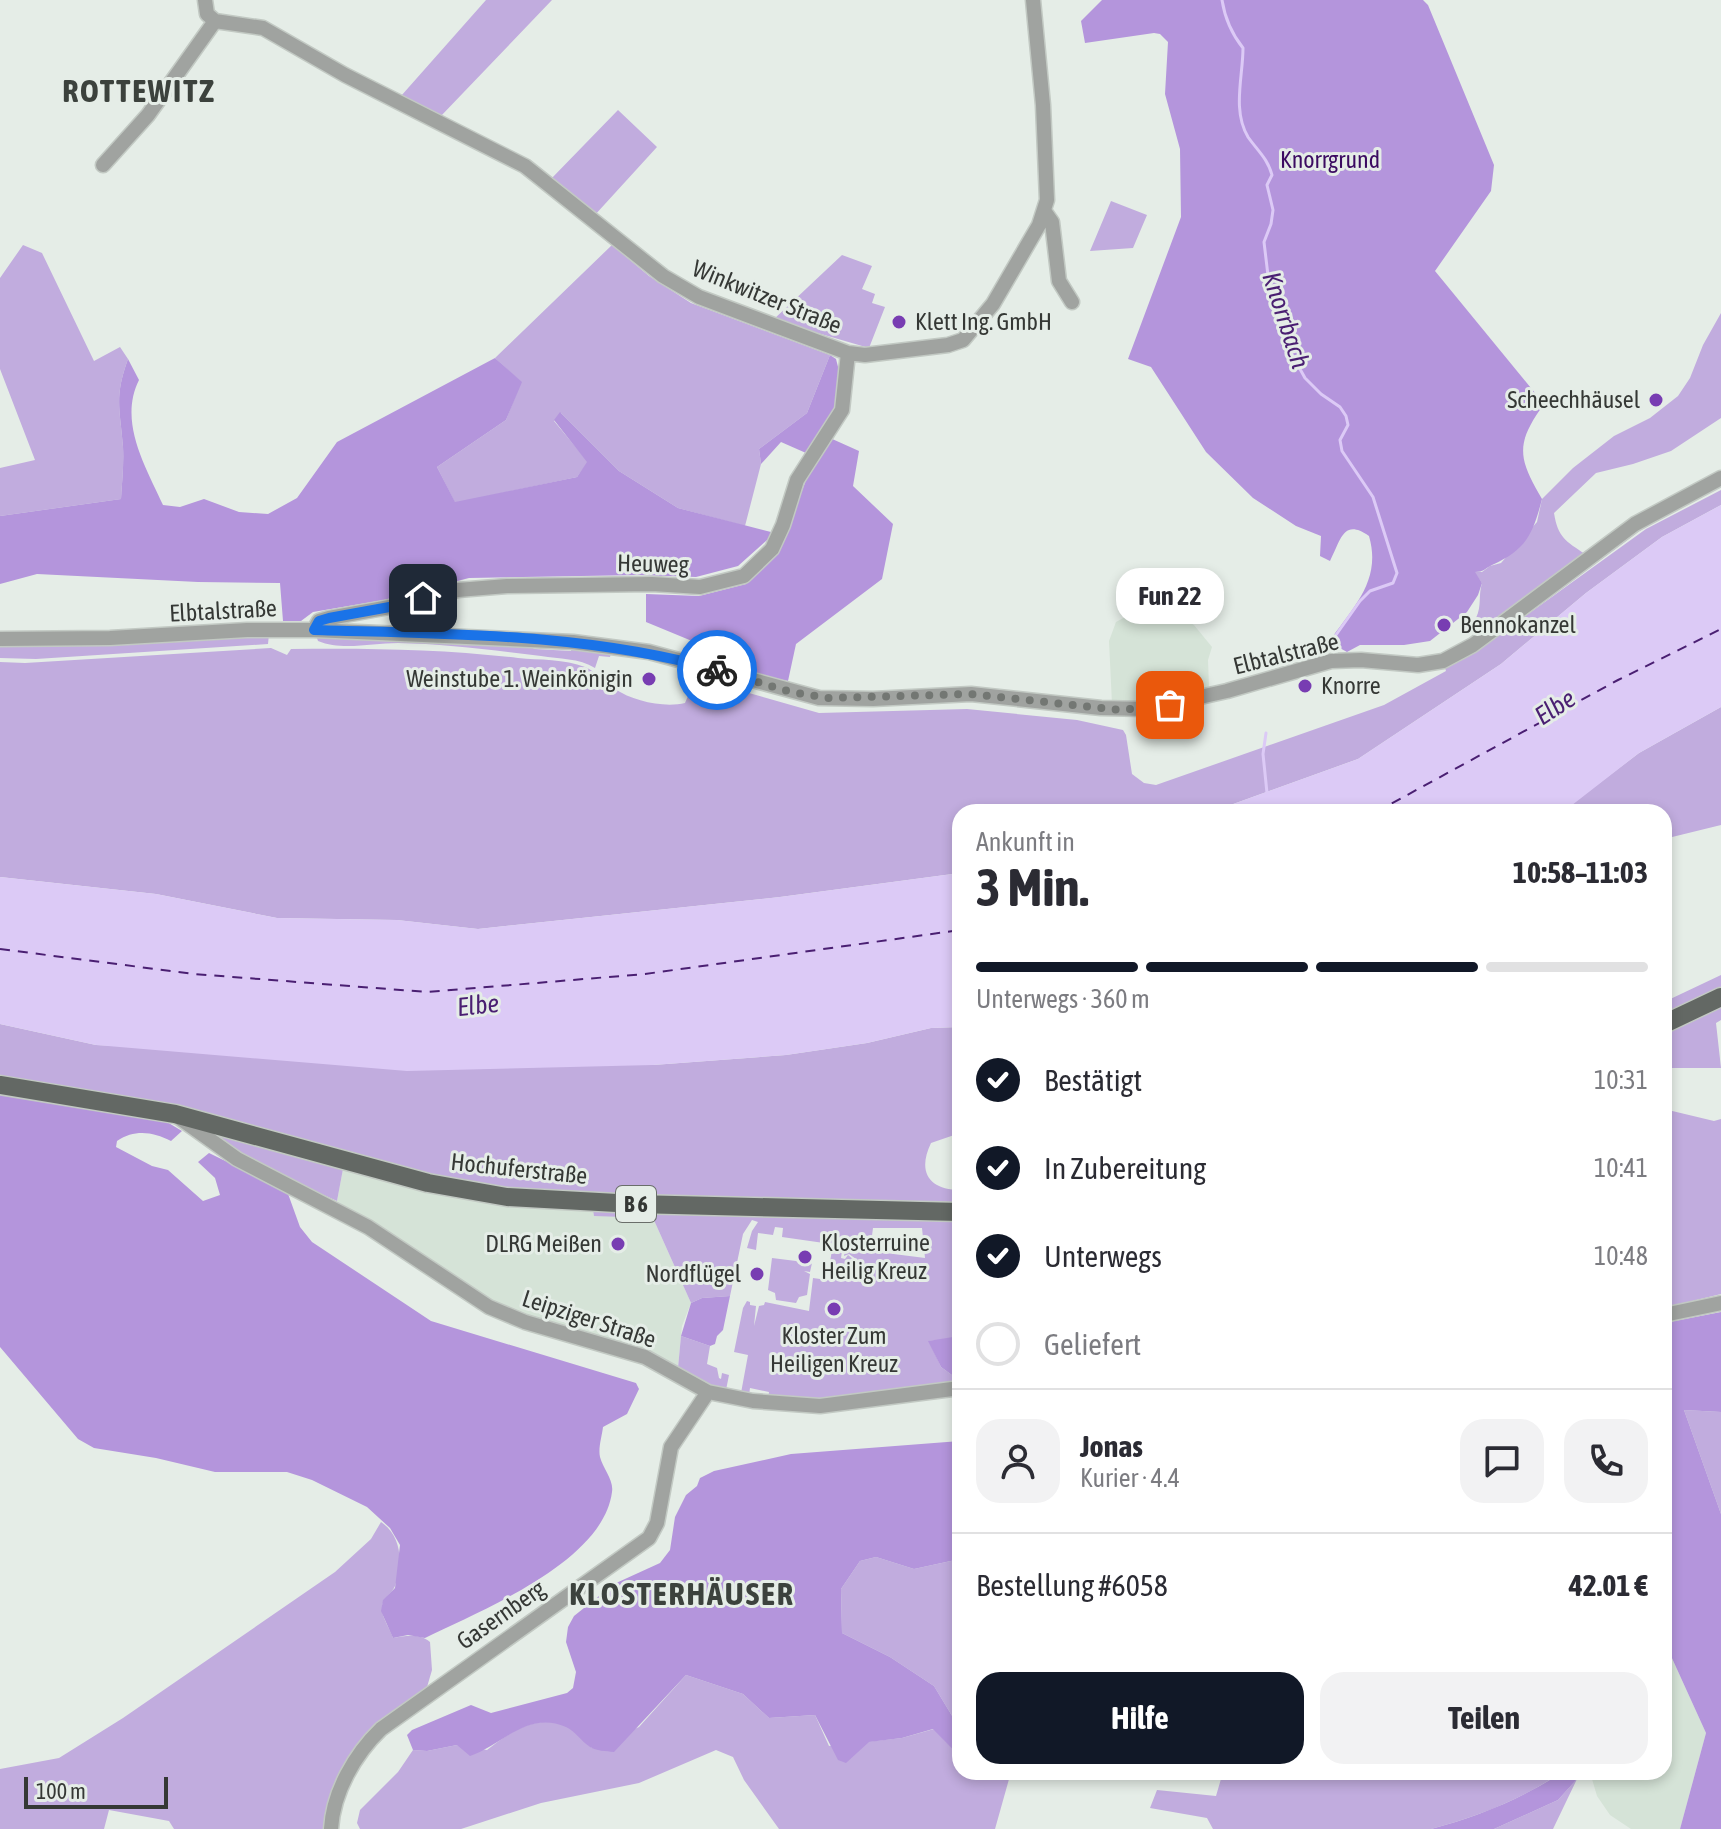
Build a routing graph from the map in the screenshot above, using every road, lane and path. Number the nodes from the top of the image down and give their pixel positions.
1 (205, 0) edge
2 (1033, 0) edge
3 (215, 21) junction
4 (103, 165) dead end
5 (1045, 212) junction
6 (1072, 302) dead end
7 (848, 353) junction
8 (1721, 478) edge
9 (314, 630) junction
10 (0, 639) edge
11 (1721, 997) edge
12 (1672, 1020) edge
13 (0, 1085) edge
14 (175, 1114) junction
15 (235, 1130) junction
16 (237, 1159) junction
17 (952, 1212) edge
18 (1721, 1303) edge
19 (1672, 1313) edge
20 (952, 1389) edge
21 (708, 1392) junction
22 (331, 1829) edge

1 - 3 street
2 - 5 street, Winkwitzer Straße
3 - 4 street
3 - 7 street, Winkwitzer Straße
5 - 6 street
5 - 7 street, Winkwitzer Straße
7 - 9 street, Heuweg
8 - 9 street, Elbtalstraße
9 - 10 street, Elbtalstraße
11 - 12 main road
13 - 14 main road, B 6
14 - 15 main road, B 6
14 - 16 street, Leipziger Straße
15 - 16 street
15 - 17 main road, Hochuferstraße / B 6
16 - 21 street, Leipziger Straße
18 - 19 street
20 - 21 street, Leipziger Straße
21 - 22 street, Gasernberg

